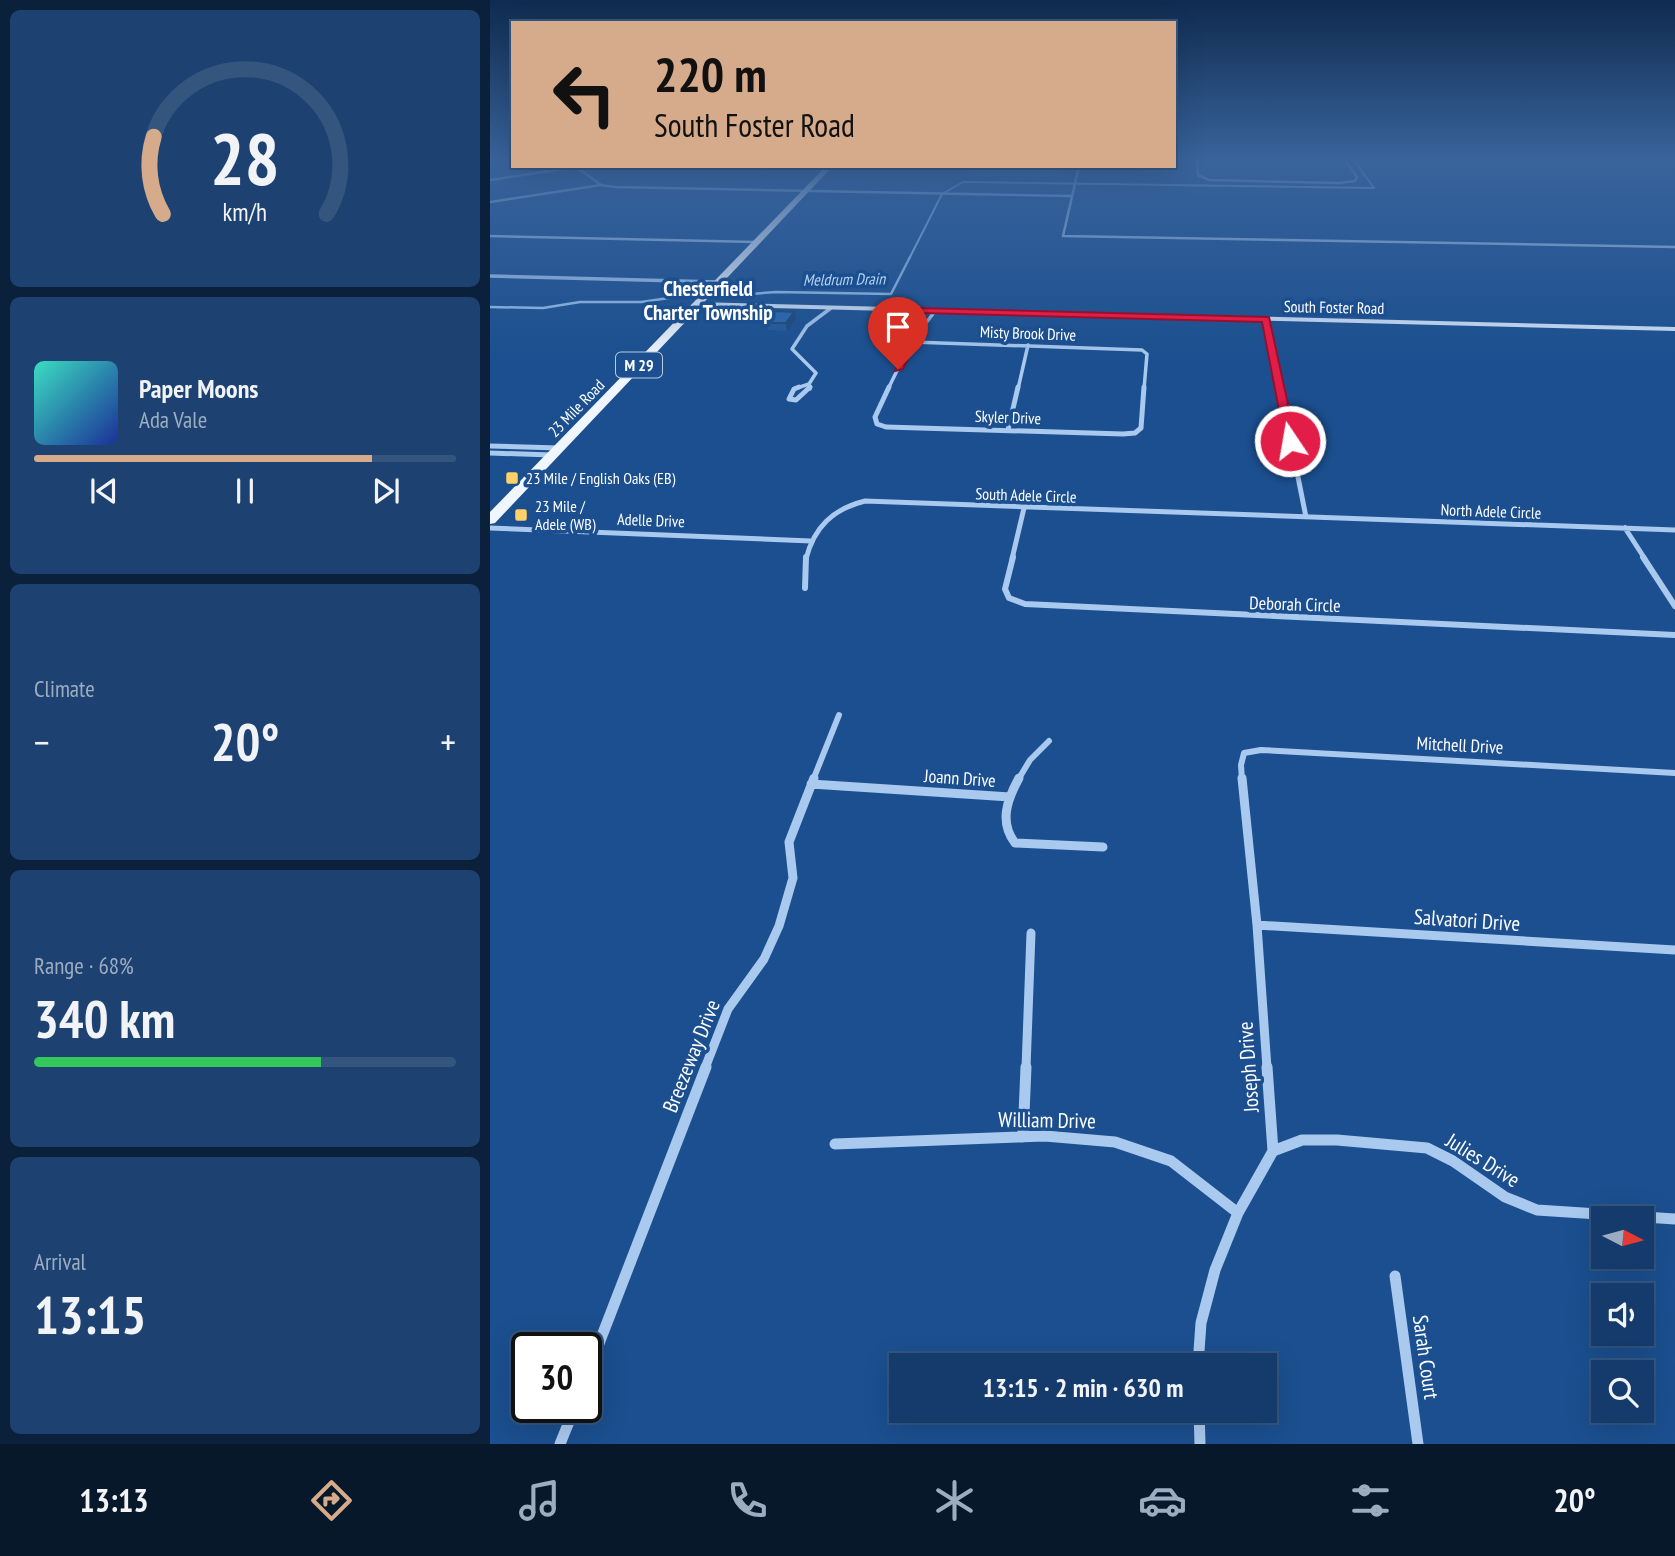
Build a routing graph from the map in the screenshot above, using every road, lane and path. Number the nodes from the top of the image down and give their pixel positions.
1 (771, 226) edge
2 (1065, 226) edge
3 (490, 236) edge
4 (756, 242) junction
5 (1675, 247) edge
6 (490, 276) edge
7 (718, 282) junction
8 (698, 304) junction
9 (831, 309) junction
10 (920, 311) junction
11 (935, 311) junction
12 (1266, 319) junction
13 (919, 326) junction
14 (1675, 329) edge
15 (912, 342) junction
16 (1028, 345) junction
17 (809, 384) junction
18 (1008, 430) junction
19 (1139, 431) joint
20 (490, 446) edge
21 (556, 452) junction
22 (490, 453) edge
23 (1024, 508) junction
24 (1306, 517) junction
25 (490, 520) edge
26 (490, 528) edge
27 (1625, 528) junction
28 (1675, 530) edge
29 (811, 541) junction
30 (805, 588) dead end
31 (1675, 606) edge
32 (1675, 635) edge
33 (839, 715) dead end
34 (1049, 741) dead end
35 (1244, 753) joint
36 (1675, 773) edge
37 (811, 784) junction
38 (1010, 797) junction
39 (1103, 847) dead end
40 (1257, 925) junction
41 (1031, 933) dead end
42 (1675, 950) edge
43 (1023, 1137) junction
44 (835, 1144) dead end
45 (1273, 1151) junction
46 (1238, 1213) junction
47 (1675, 1219) edge
48 (1395, 1276) dead end
49 (602, 1336) edge
50 (1199, 1353) edge
51 (569, 1423) edge
52 (1199, 1423) edge
53 (560, 1444) edge
54 (1200, 1444) edge
55 (1418, 1444) edge

1 - 4 main road, 23 Mile Road / M 29
2 - 5 street
3 - 4 street
4 - 7 main road, 23 Mile Road / M 29
6 - 7 street
7 - 8 main road, 23 Mile Road / M 29
8 - 9 street, South Foster Road
8 - 21 main road, 23 Mile Road / M 29
9 - 10 street, South Foster Road
9 - 17 street
10 - 11 street, South Foster Road
10 - 13 street
11 - 12 street, South Foster Road
11 - 13 street
12 - 14 street, South Foster Road
12 - 24 street
13 - 15 street
15 - 16 street, Misty Brook Drive
15 - 18 street, Skyler Drive
16 - 18 street
16 - 19 street, Misty Brook Drive
17 - 17 street
18 - 19 street, Skyler Drive
20 - 21 street
21 - 22 street
21 - 25 main road, 23 Mile Road / M 29
23 - 24 street, South Adele Circle
23 - 29 street, South Adele Circle
23 - 32 street, Deborah Circle
24 - 27 street, North Adele Circle
26 - 29 street, Adelle Drive
27 - 28 street, North Adele Circle
27 - 31 street
29 - 30 street, South Adele Circle
33 - 37 street, Breezeway Drive
34 - 38 street
35 - 36 street, Mitchell Drive
35 - 40 street, Joseph Drive
37 - 38 street, Joann Drive
37 - 49 street, Breezeway Drive
38 - 39 street, Joann Drive
40 - 42 street, Salvatori Drive
40 - 45 street, Joseph Drive
41 - 43 street
43 - 44 street, William Drive
43 - 46 street, William Drive
45 - 46 street
45 - 47 street, Julies Drive
46 - 50 street
48 - 55 street, Sarah Court
51 - 53 street
52 - 54 street

